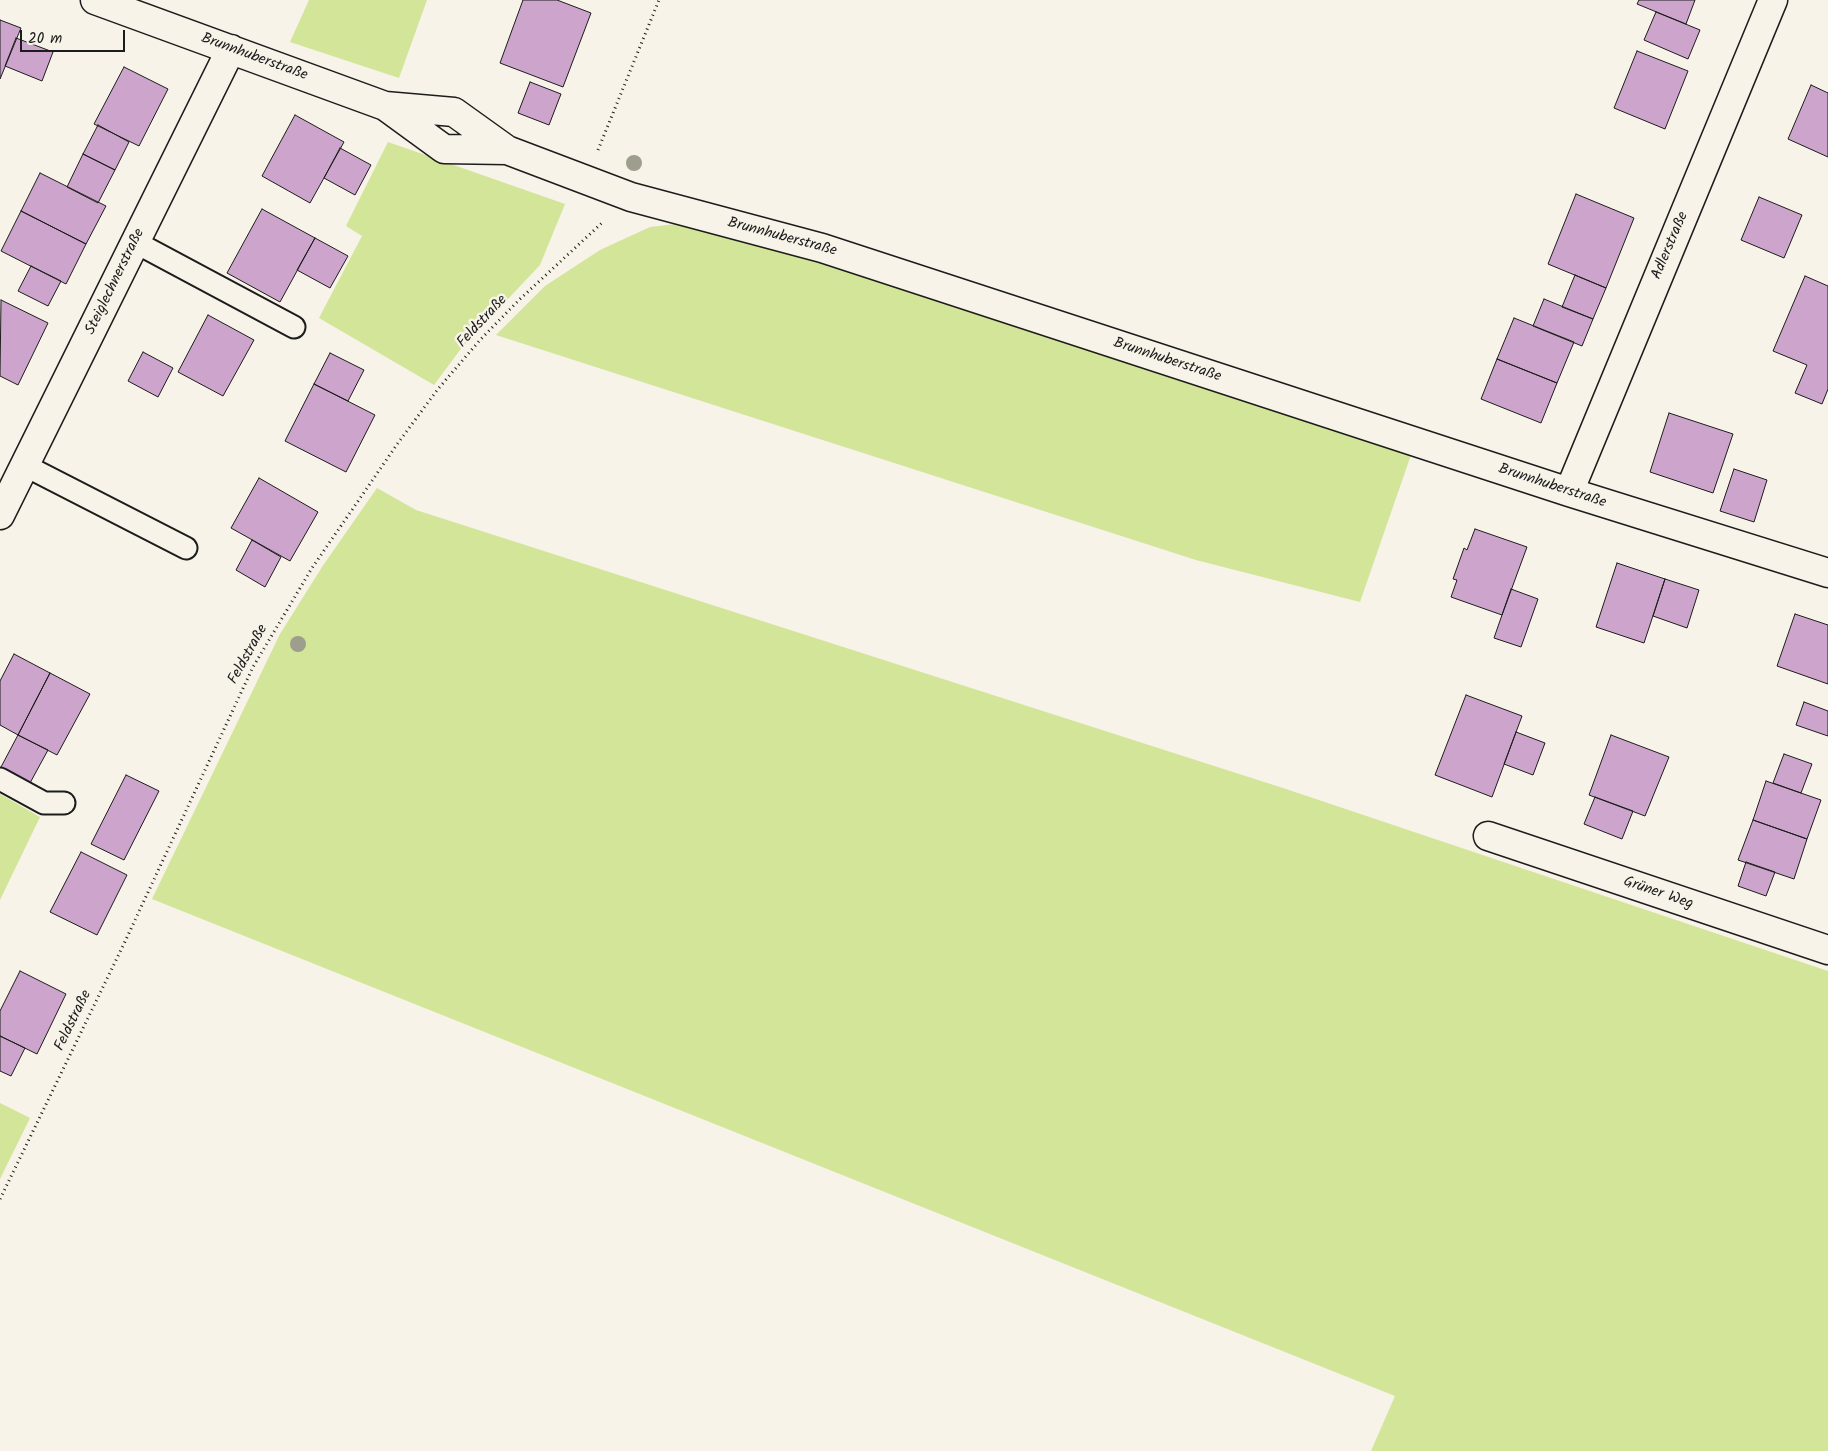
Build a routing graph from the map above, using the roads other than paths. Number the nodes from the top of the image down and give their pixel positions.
1 (95, 0) edge
2 (1773, 0) edge
3 (231, 50) junction
4 (385, 106) junction
5 (507, 150) junction
6 (135, 242) junction
7 (294, 327) dead end
8 (24, 465) junction
9 (1569, 492) junction
10 (0, 515) edge
11 (186, 548) dead end
12 (1828, 573) edge
13 (0, 779) edge
14 (64, 803) dead end
15 (1488, 836) dead end
16 (1828, 950) edge

1 - 3 street, Brunnhuberstraße
2 - 9 street, Adlerstraße
3 - 4 street, Brunnhuberstraße
3 - 6 street, Steiglechnerstraße
4 - 5 street, Brunnhuberstraße
4 - 5 street, Brunnhuberstraße
5 - 9 street, Brunnhuberstraße
6 - 7 lane
6 - 8 street, Steiglechnerstraße
8 - 10 street, Steiglechnerstraße
8 - 11 lane
9 - 12 street, Brunnhuberstraße
13 - 14 lane
15 - 16 street, Grüner Weg

